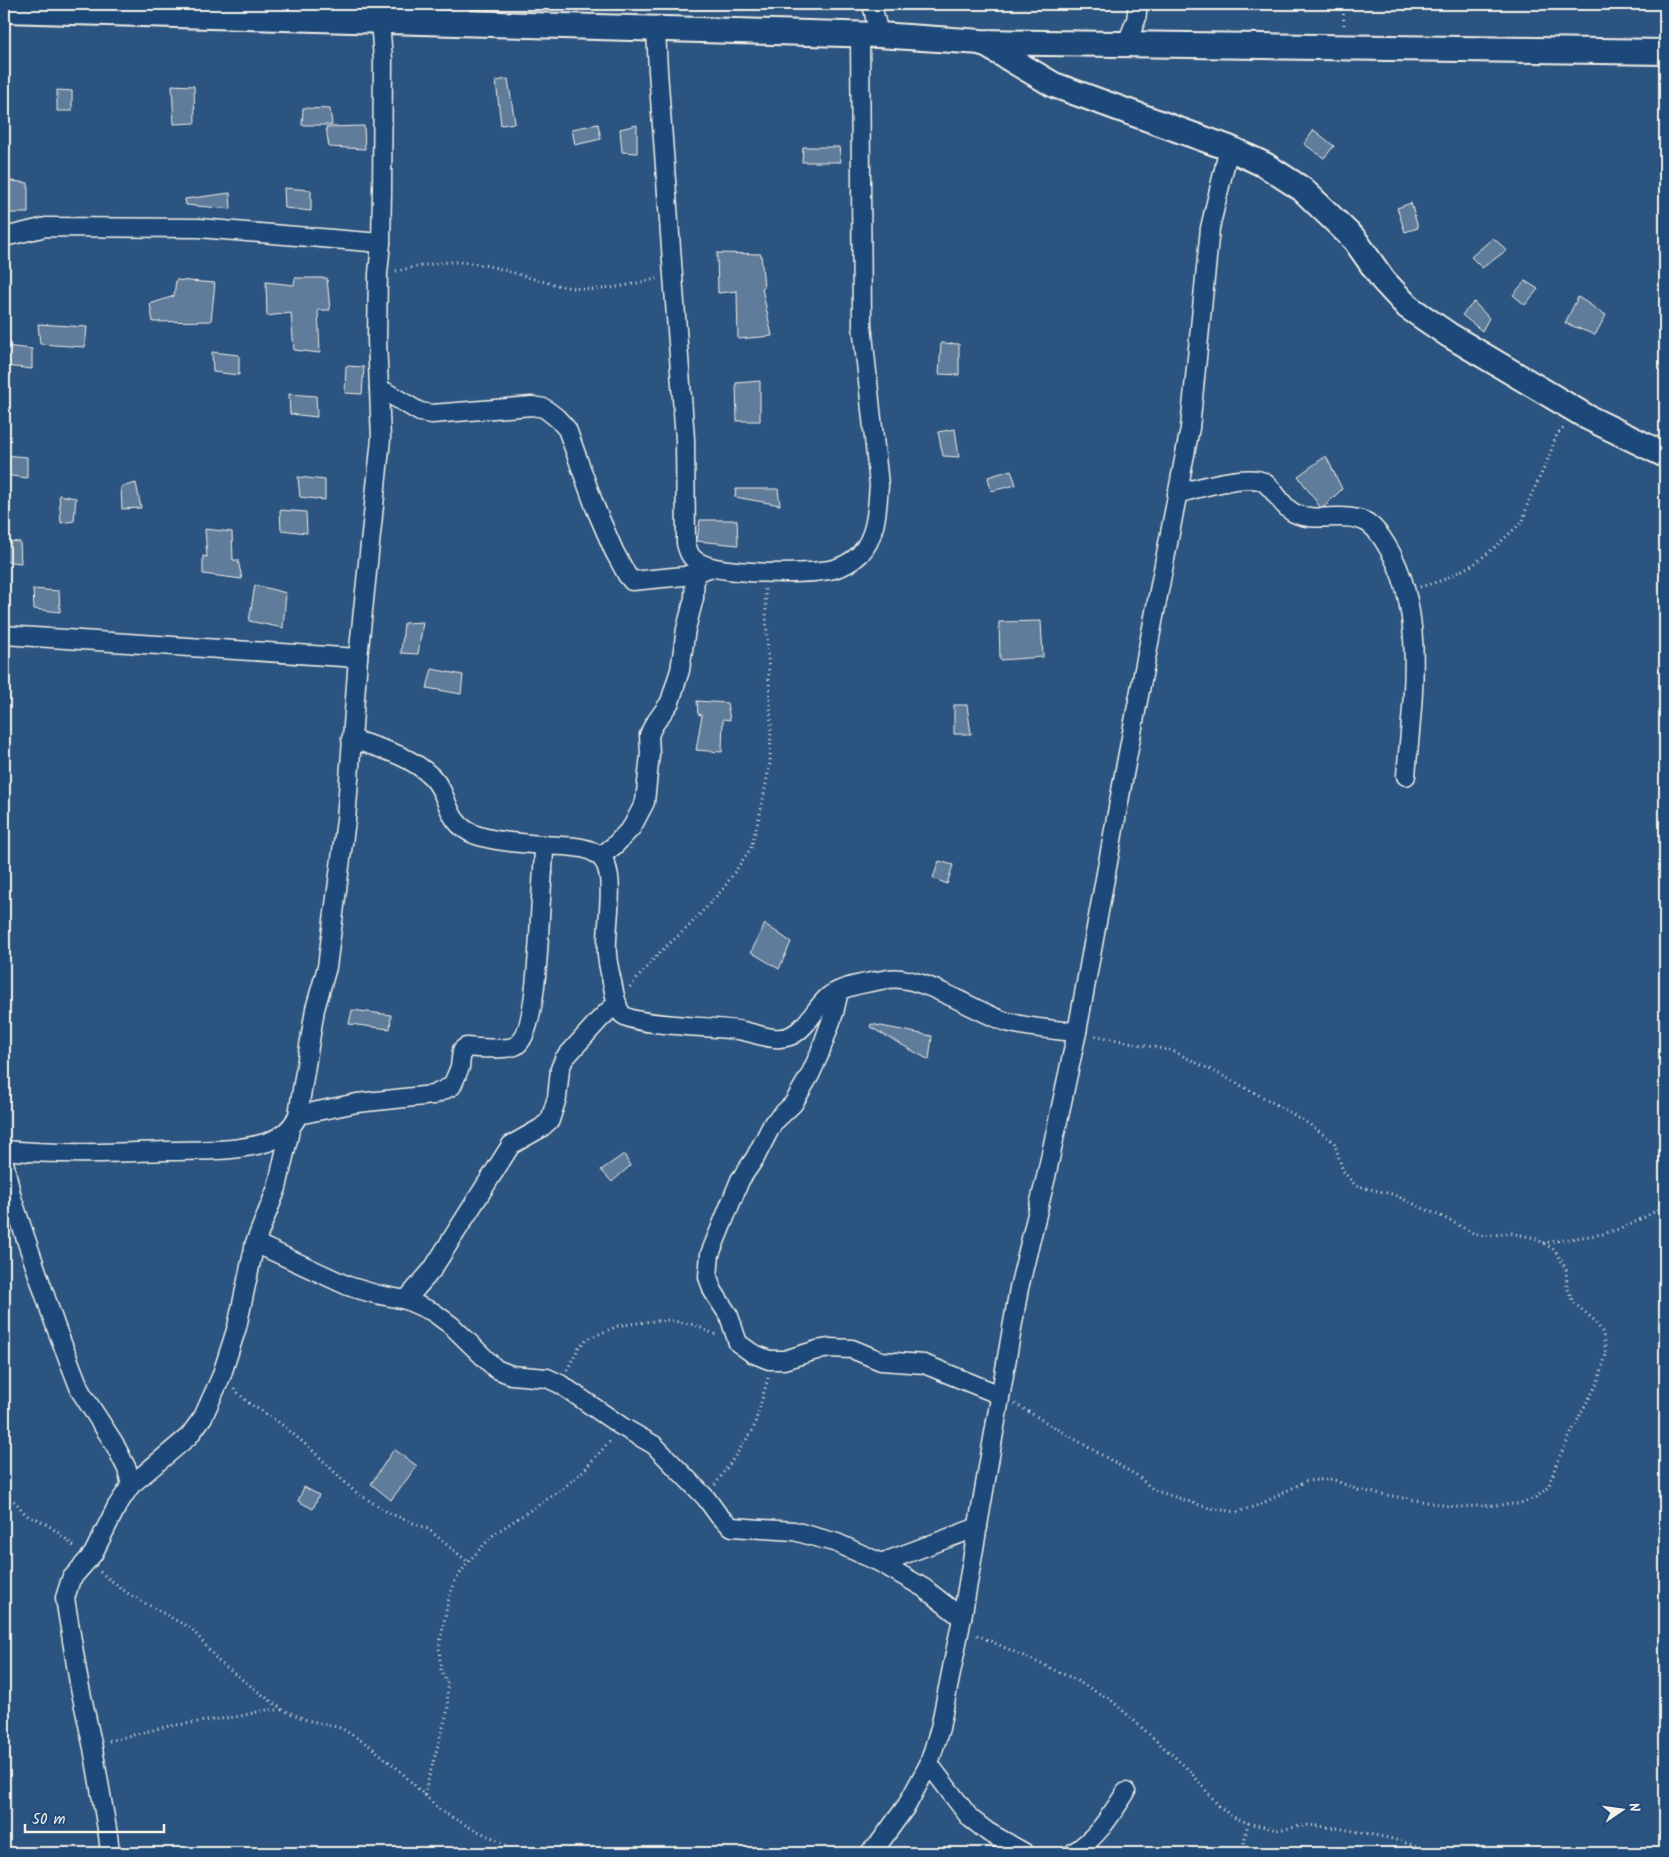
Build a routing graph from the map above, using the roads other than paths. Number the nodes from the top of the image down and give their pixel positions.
1 (872, 4) edge
2 (1138, 4) edge
3 (47, 7) edge
4 (4, 10) edge
5 (460, 13) edge
6 (380, 20) junction
7 (656, 29) junction
8 (869, 34) junction
9 (981, 42) junction
10 (1126, 45) junction
11 (1665, 52) edge
12 (1229, 148) junction
13 (4, 237) edge
14 (381, 243) junction
15 (379, 388) junction
16 (1665, 455) edge
17 (1177, 494) junction
18 (703, 571) junction
19 (4, 635) edge
20 (358, 658) junction
21 (351, 739) junction
22 (1406, 776) dead end
23 (544, 845) junction
24 (600, 857) junction
25 (838, 991) junction
26 (617, 1003) junction
27 (1077, 1032) junction
28 (294, 1122) junction
29 (4, 1150) edge
30 (4, 1162) edge
31 (256, 1243) junction
32 (406, 1300) junction
33 (1000, 1396) junction
34 (131, 1485) junction
35 (978, 1528) junction
36 (880, 1563) junction
37 (962, 1622) junction
38 (929, 1764) junction
39 (1126, 1792) dead end
40 (110, 1853) edge
41 (869, 1853) edge
42 (1025, 1853) edge
43 (1073, 1853) edge

1 - 8 street
2 - 10 street
3 - 4 main road
3 - 6 main road
5 - 6 main road
5 - 7 main road
6 - 14 street
7 - 8 main road
7 - 18 street
8 - 9 main road
8 - 18 street
9 - 10 main road
9 - 12 main road
10 - 11 main road
12 - 16 main road
12 - 17 street
13 - 14 street
14 - 15 street
15 - 18 street
15 - 20 street
17 - 22 street
17 - 27 street
18 - 24 street
19 - 20 street
20 - 21 street
21 - 23 street
21 - 28 street
23 - 24 street
23 - 28 street
24 - 26 street
25 - 26 street
25 - 27 street
25 - 33 street
26 - 32 street
27 - 33 street
28 - 29 street
28 - 31 street
30 - 34 street
31 - 32 street
31 - 34 street
32 - 36 street
33 - 35 street
34 - 40 street
35 - 36 street
35 - 37 street
36 - 37 street
37 - 38 street
38 - 41 street
38 - 42 street
39 - 43 street

